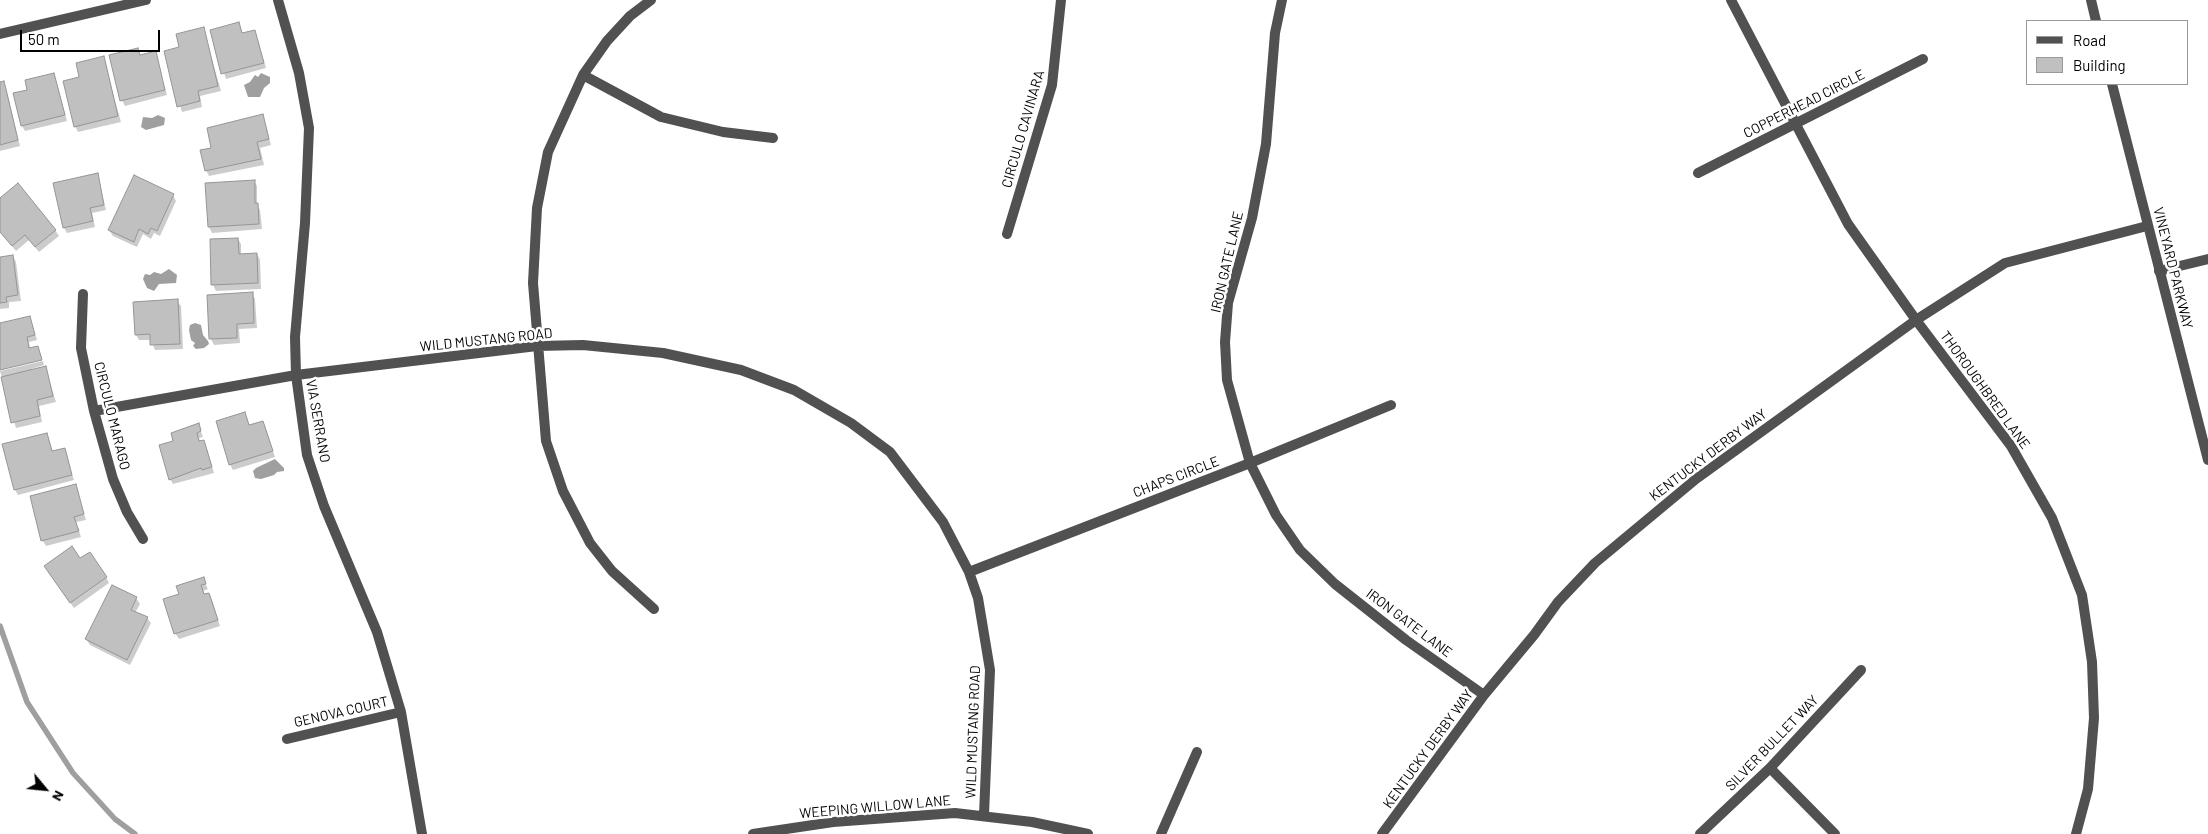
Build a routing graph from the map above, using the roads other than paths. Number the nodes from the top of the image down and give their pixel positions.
1 (146, 0) edge
2 (278, 0) edge
3 (651, 0) edge
4 (1061, 0) edge
5 (1282, 0) edge
6 (1731, 0) edge
7 (2091, 0) edge
8 (2096, 20) edge
9 (0, 34) edge
10 (1923, 59) dead end
11 (583, 75) junction
12 (2112, 85) edge
13 (1796, 123) junction
14 (773, 138) dead end
15 (1698, 173) dead end
16 (2147, 226) junction
17 (1007, 234) dead end
18 (2208, 259) edge
19 (2159, 271) junction
20 (83, 294) dead end
21 (1916, 320) junction
22 (537, 346) junction
23 (296, 375) junction
24 (1391, 405) dead end
25 (94, 411) junction
26 (2208, 460) edge
27 (1250, 463) junction
28 (143, 539) dead end
29 (969, 572) junction
30 (654, 609) dead end
31 (1861, 670) dead end
32 (1484, 695) junction
33 (401, 712) junction
34 (287, 739) dead end
35 (1197, 752) dead end
36 (1770, 768) junction
37 (984, 816) junction
38 (422, 834) edge
39 (753, 834) edge
40 (1088, 834) edge
41 (1161, 834) edge
42 (1382, 834) edge
43 (1700, 834) edge
44 (1835, 834) edge
45 (2076, 834) edge

1 - 9 street
2 - 23 street, VIA SERRANO
3 - 11 street
4 - 17 street, CIRCULO CAVINARA
5 - 27 street, IRON GATE LANE
6 - 13 street, THOROUGHBRED LANE
7 - 8 street
10 - 13 street, COPPERHEAD CIRCLE
11 - 14 street
11 - 22 street
12 - 16 street, VINEYARD PARKWAY
13 - 15 street, COPPERHEAD CIRCLE
13 - 21 street, THOROUGHBRED LANE
16 - 19 street, VINEYARD PARKWAY
16 - 21 street, KENTUCKY DERBY WAY
18 - 19 street
19 - 26 street, VINEYARD PARKWAY
20 - 25 street, CIRCULO MARAGO
21 - 32 street, KENTUCKY DERBY WAY
21 - 45 street, THOROUGHBRED LANE
22 - 23 street, WILD MUSTANG ROAD
22 - 29 street, WILD MUSTANG ROAD
22 - 30 street
23 - 25 street, WILD MUSTANG ROAD
23 - 33 street, VIA SERRANO
24 - 27 street, CHAPS CIRCLE
25 - 28 street, CIRCULO MARAGO
27 - 29 street, CHAPS CIRCLE
27 - 32 street, IRON GATE LANE
29 - 37 street, WILD MUSTANG ROAD
31 - 36 street, SILVER BULLET WAY
32 - 42 street, KENTUCKY DERBY WAY
33 - 34 street, GENOVA COURT
33 - 38 street, VIA SERRANO
35 - 41 street
36 - 43 street, SILVER BULLET WAY
36 - 44 street
37 - 39 street, WEEPING WILLOW LANE
37 - 40 street, WEEPING WILLOW LANE

